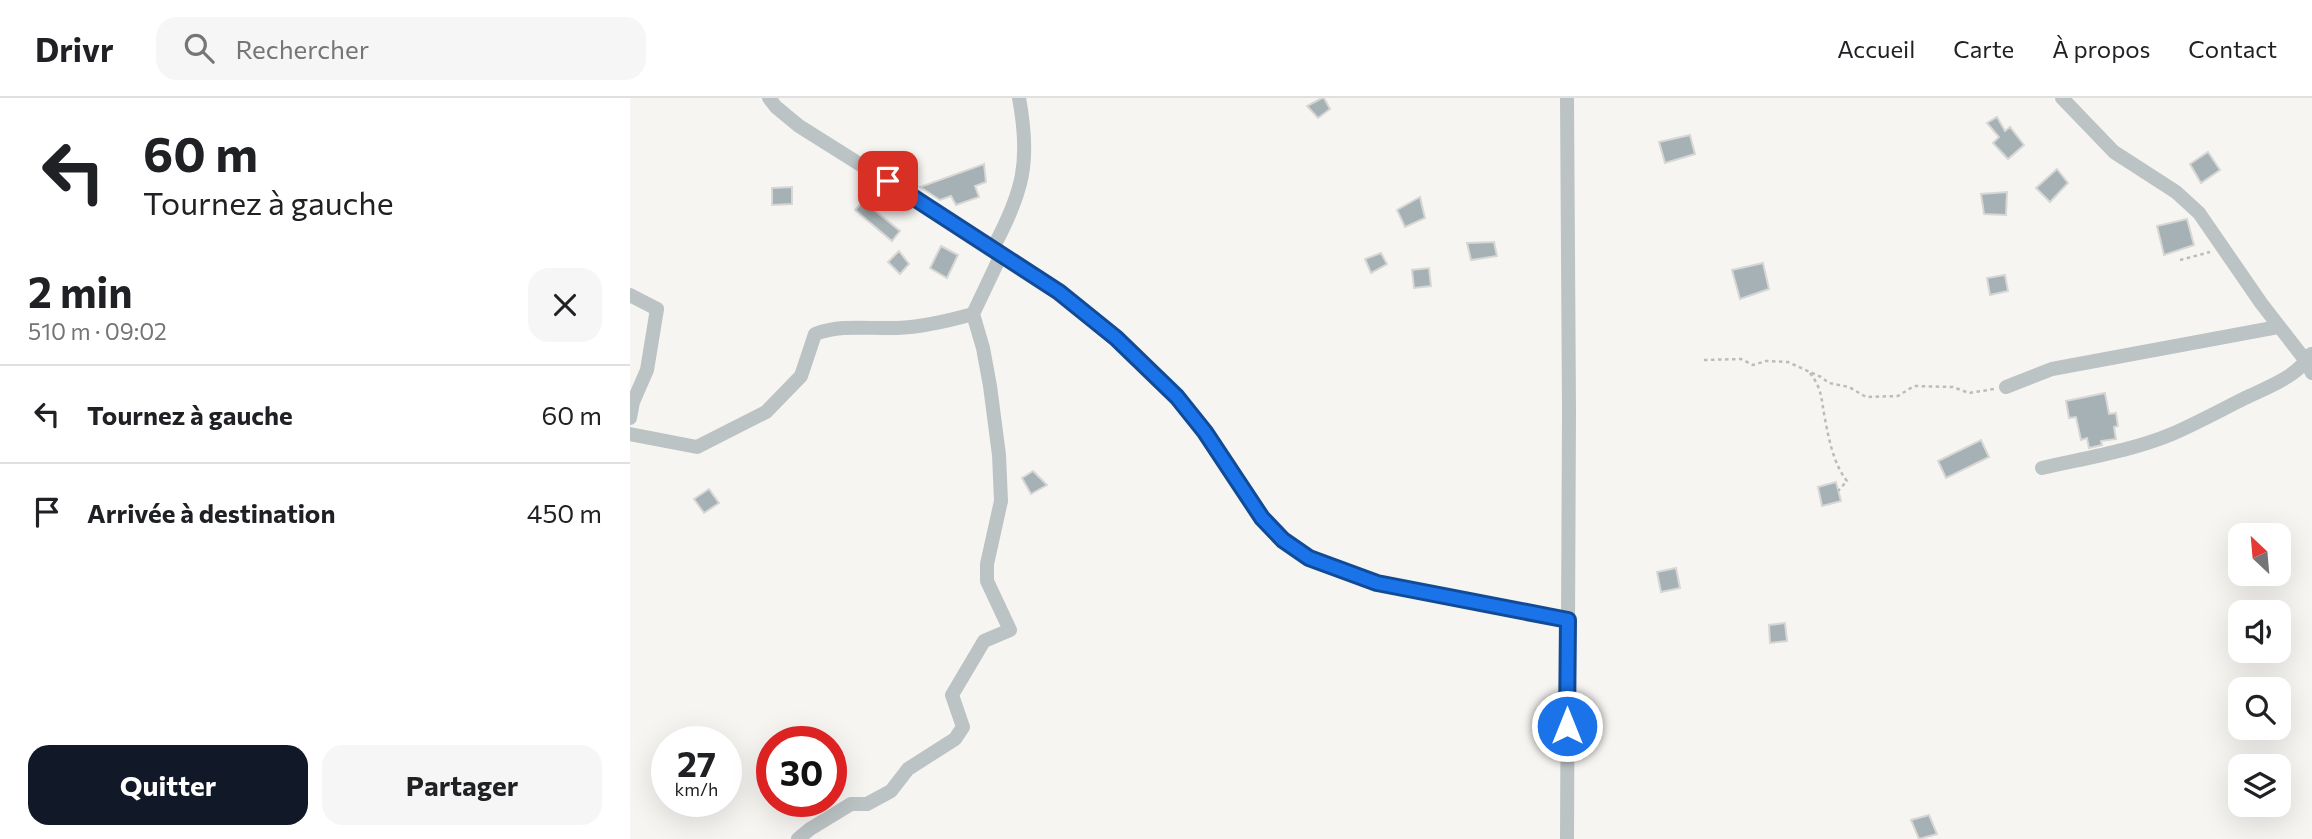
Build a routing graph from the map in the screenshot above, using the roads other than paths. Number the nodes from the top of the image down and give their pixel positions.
1 (769, 98) edge
2 (1020, 98) edge
3 (1567, 98) edge
4 (2062, 98) edge
5 (997, 252) junction
6 (630, 295) edge
7 (973, 314) junction
8 (2278, 327) junction
9 (2310, 363) edge
10 (2006, 387) road end
11 (630, 418) edge
12 (630, 435) edge
13 (2042, 468) dead end
14 (1568, 620) junction
15 (798, 839) edge
16 (1567, 839) edge

1 - 5 street
2 - 5 street
3 - 14 street
4 - 8 street
5 - 7 street
5 - 14 street
6 - 11 street
7 - 12 street
7 - 15 street
8 - 9 street
8 - 10 street
9 - 13 street
14 - 16 street

